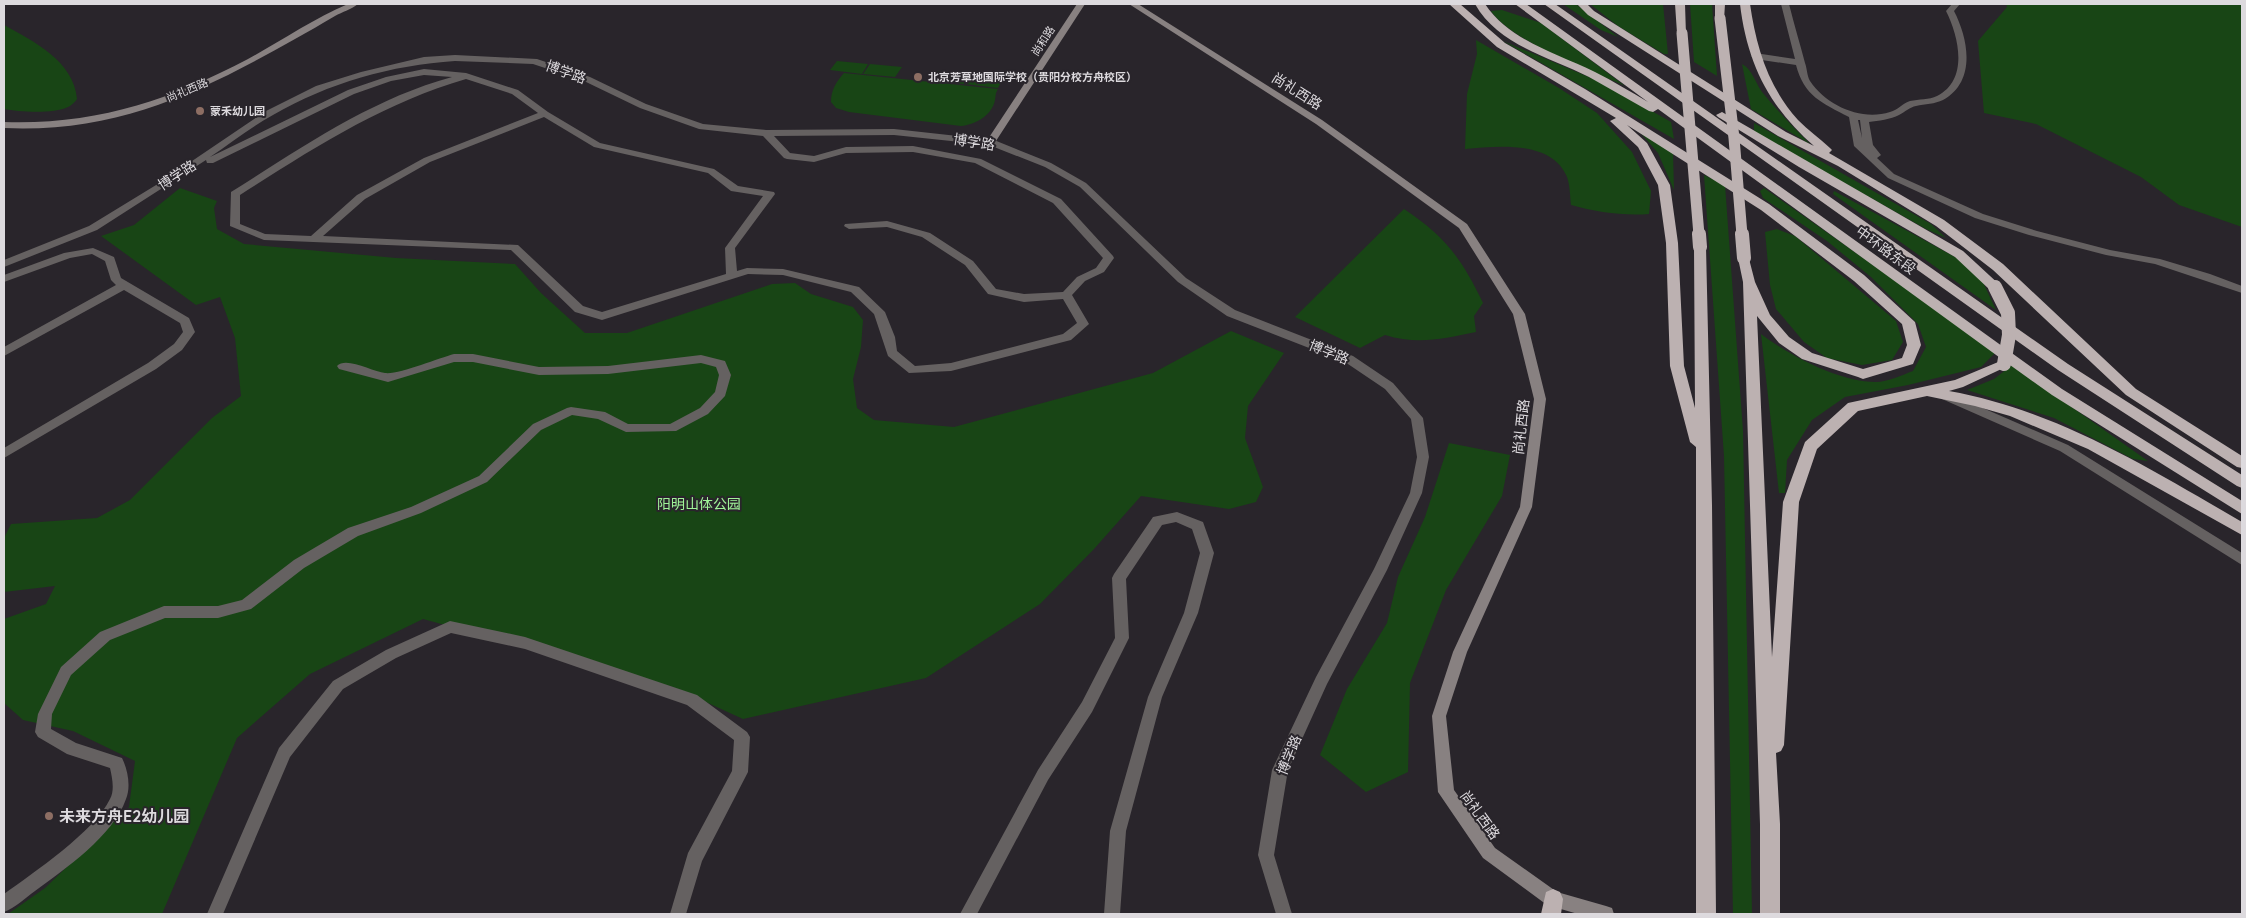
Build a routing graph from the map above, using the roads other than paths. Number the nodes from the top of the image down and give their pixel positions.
1 (341, 4) edge
2 (354, 4) edge
3 (1081, 4) edge
4 (1133, 4) edge
5 (1454, 4) edge
6 (1480, 4) edge
7 (1520, 4) edge
8 (1549, 4) edge
9 (1582, 4) edge
10 (1680, 4) edge
11 (1720, 4) edge
12 (1745, 4) edge
13 (1785, 4) edge
14 (1956, 4) edge
15 (1587, 31) junction
16 (1755, 56) junction
17 (1800, 63) junction
18 (466, 76) junction
19 (1581, 90) junction
20 (545, 114) junction
21 (1853, 116) junction
22 (4, 118) edge
23 (1864, 118) junction
24 (4, 125) edge
25 (766, 133) junction
26 (1708, 138) junction
27 (991, 142) junction
28 (1842, 164) junction
29 (174, 178) junction
30 (849, 226) dead end
31 (314, 239) junction
32 (4, 264) edge
33 (732, 276) junction
34 (4, 279) edge
35 (1749, 282) junction
36 (124, 284) junction
37 (2242, 284) edge
38 (2242, 290) edge
39 (1066, 295) junction
40 (4, 352) edge
41 (343, 366) dead end
42 (1934, 394) junction
43 (4, 454) edge
44 (2242, 463) edge
45 (1703, 465) junction
46 (2242, 482) edge
47 (2242, 508) edge
48 (2242, 529) edge
49 (2242, 560) edge
50 (1770, 824) junction
51 (4, 904) edge
52 (1552, 907) edge
53 (215, 914) edge
54 (678, 914) edge
55 (968, 914) edge
56 (1112, 914) edge
57 (1284, 914) edge
58 (1606, 914) edge
59 (1706, 914) edge
60 (1770, 914) edge

1 - 22 street, 尚礼西路
2 - 24 street, 尚礼西路
3 - 27 street, 尚和路
4 - 52 street, 尚礼西路
5 - 19 highway
6 - 26 highway
7 - 26 highway, 中环路东段
8 - 15 highway, 中环路东段
9 - 28 highway
10 - 45 highway, bridge
11 - 35 highway, bridge
12 - 16 highway
13 - 17 street
14 - 23 street
15 - 42 highway, bridge
15 - 46 highway, 中环路东段
16 - 17 street
16 - 28 highway
17 - 21 street
18 - 20 street
18 - 29 street
18 - 31 street
19 - 35 highway
19 - 45 highway
20 - 31 street
20 - 33 street
21 - 23 street
21 - 38 street
23 - 37 street
25 - 27 street, 博学路
25 - 29 street, 博学路
25 - 39 street
26 - 47 highway, 中环路东段
27 - 57 street, 博学路
28 - 44 highway
29 - 32 street, 博学路
30 - 39 street
31 - 33 street
33 - 39 street
34 - 36 street
35 - 50 highway
36 - 40 street
36 - 43 street
41 - 51 street
42 - 48 highway
42 - 49 street
42 - 50 highway
45 - 59 highway
50 - 60 highway
52 - 58 street, 尚礼西路
53 - 54 street
55 - 56 street

